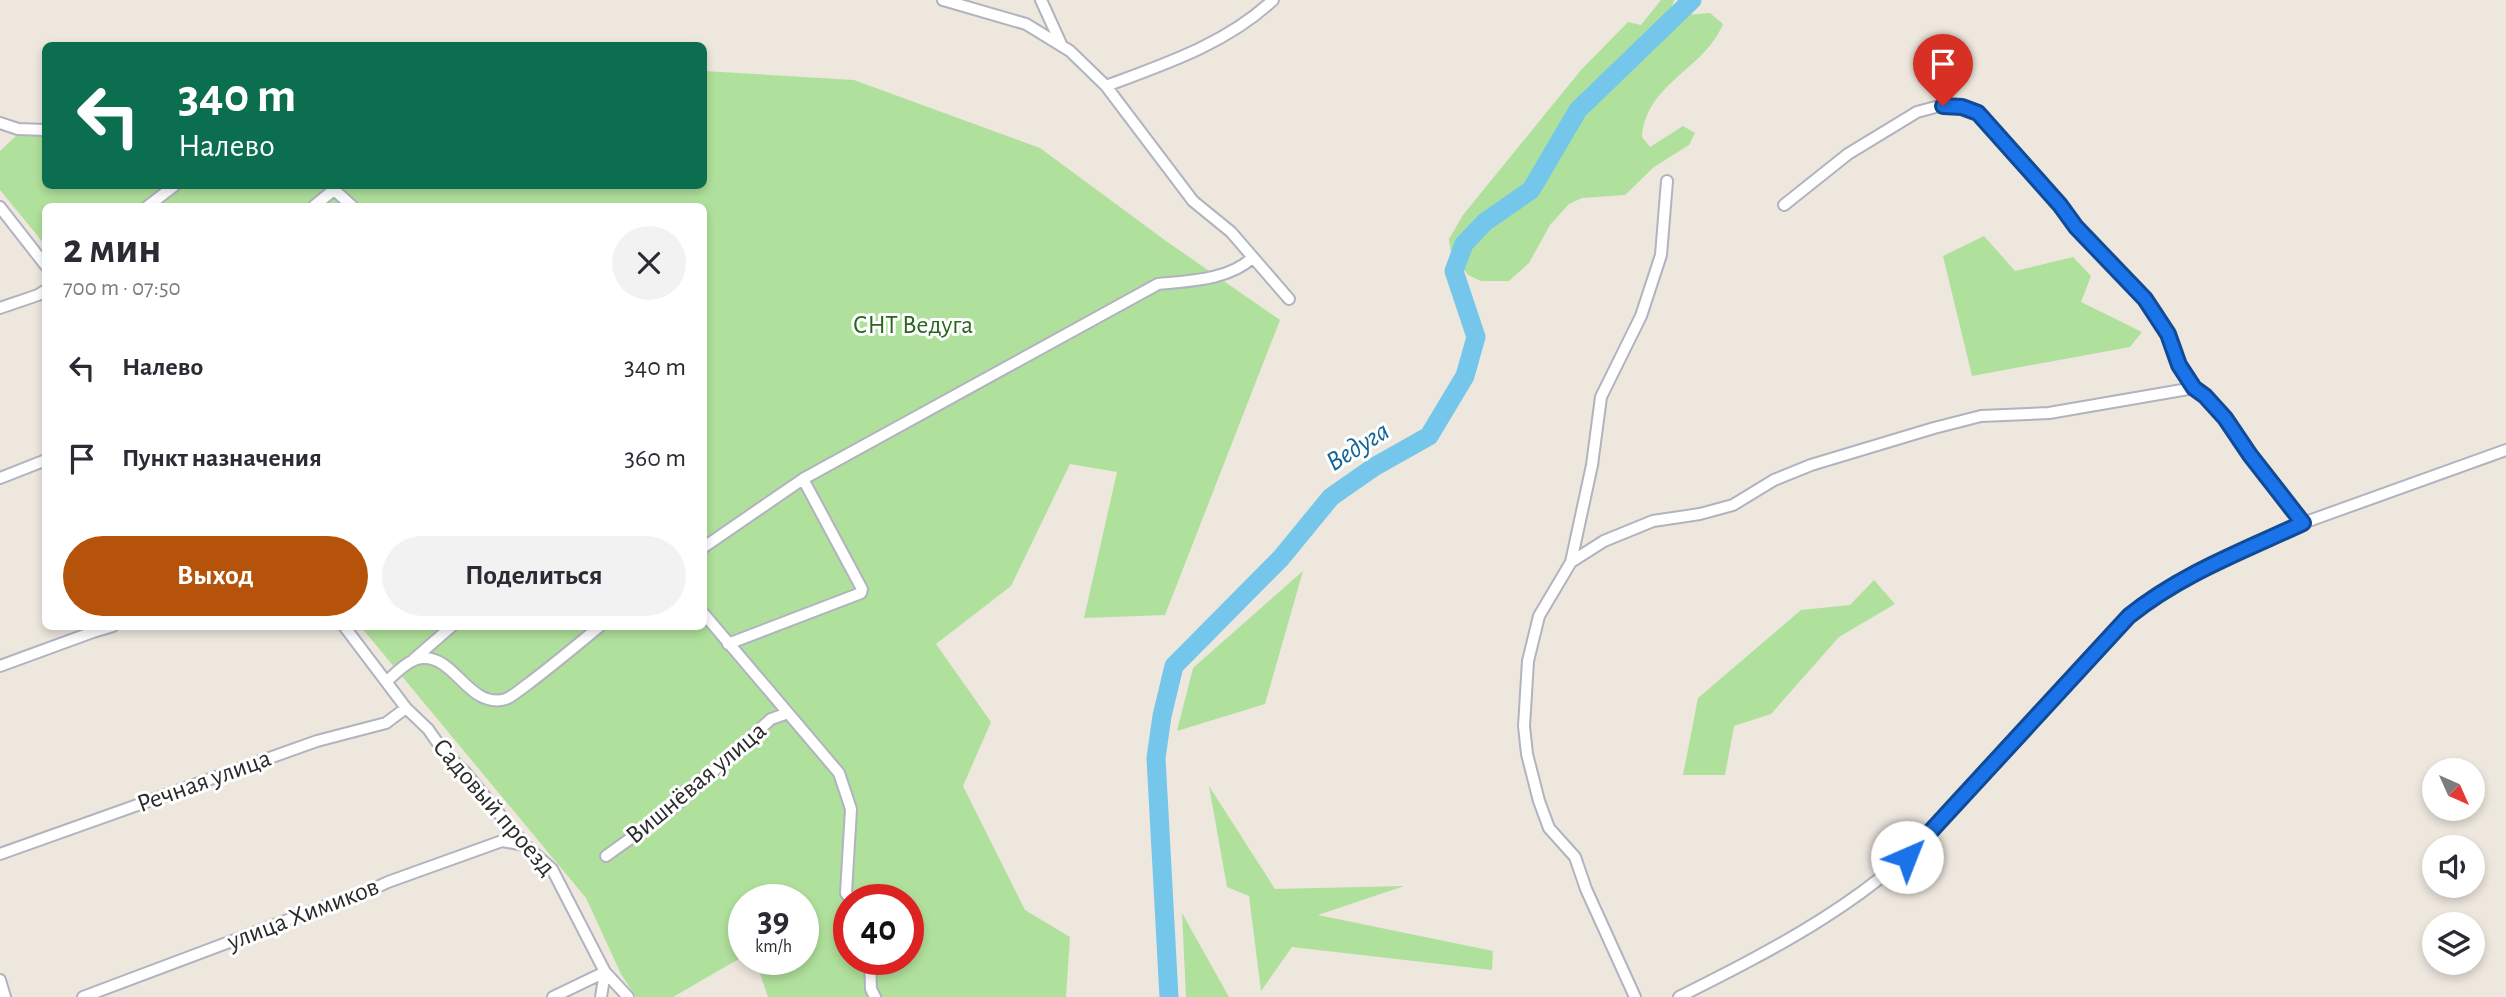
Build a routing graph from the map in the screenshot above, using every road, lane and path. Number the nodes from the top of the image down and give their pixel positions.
1 (1041, 0) edge
2 (1273, 0) edge
3 (948, 1) edge
4 (1063, 46) junction
5 (1106, 86) junction
6 (0, 123) edge
7 (42, 130) edge
8 (1667, 181) dead end
9 (170, 189) edge
10 (331, 189) edge
11 (335, 189) edge
12 (152, 203) edge
13 (317, 203) edge
14 (349, 203) edge
15 (1784, 205) dead end
16 (0, 207) edge
17 (1252, 258) junction
18 (42, 261) edge
19 (42, 292) edge
20 (1289, 299) dead end
21 (0, 307) edge
22 (2194, 388) junction
23 (2506, 450) edge
24 (42, 462) edge
25 (0, 478) edge
26 (803, 479) junction
27 (2303, 523) junction
28 (707, 545) edge
29 (1571, 562) junction
30 (707, 618) edge
31 (100, 630) edge
32 (347, 630) edge
33 (447, 630) edge
34 (595, 630) edge
35 (728, 644) junction
36 (410, 662) junction
37 (0, 666) edge
38 (387, 681) junction
39 (406, 708) junction
40 (788, 713) junction
41 (525, 845) junction
42 (0, 854) edge
43 (606, 856) dead end
44 (847, 884) edge
45 (605, 972) junction
46 (871, 975) edge
47 (0, 980) edge
48 (5, 997) edge
49 (83, 997) edge
50 (553, 997) edge
51 (601, 997) edge
52 (628, 997) edge
53 (874, 997) edge
54 (1634, 997) edge
55 (1679, 997) edge

1 - 4 street
2 - 5 street
3 - 4 street
4 - 5 street
5 - 17 street
6 - 7 street
8 - 29 street
9 - 12 street
10 - 13 street
11 - 14 street
15 - 22 street
16 - 18 street
17 - 20 street
17 - 26 street
19 - 21 street
22 - 27 street
22 - 29 street
23 - 27 street
24 - 25 street
26 - 28 street
26 - 35 street
27 - 55 street
29 - 54 street
30 - 35 street
31 - 37 street
32 - 38 street, Садовый проезд
33 - 36 street
34 - 36 street
35 - 40 street
36 - 38 street
38 - 39 street, Садовый проезд
39 - 41 street, Садовый проезд
39 - 42 street, Речная улица
40 - 43 street, Вишнёвая улица
40 - 44 street
41 - 45 street, Садовый проезд
41 - 49 street, улица Химиков
45 - 50 street
45 - 51 street
45 - 52 street, Садовый проезд
46 - 53 street
47 - 48 street

